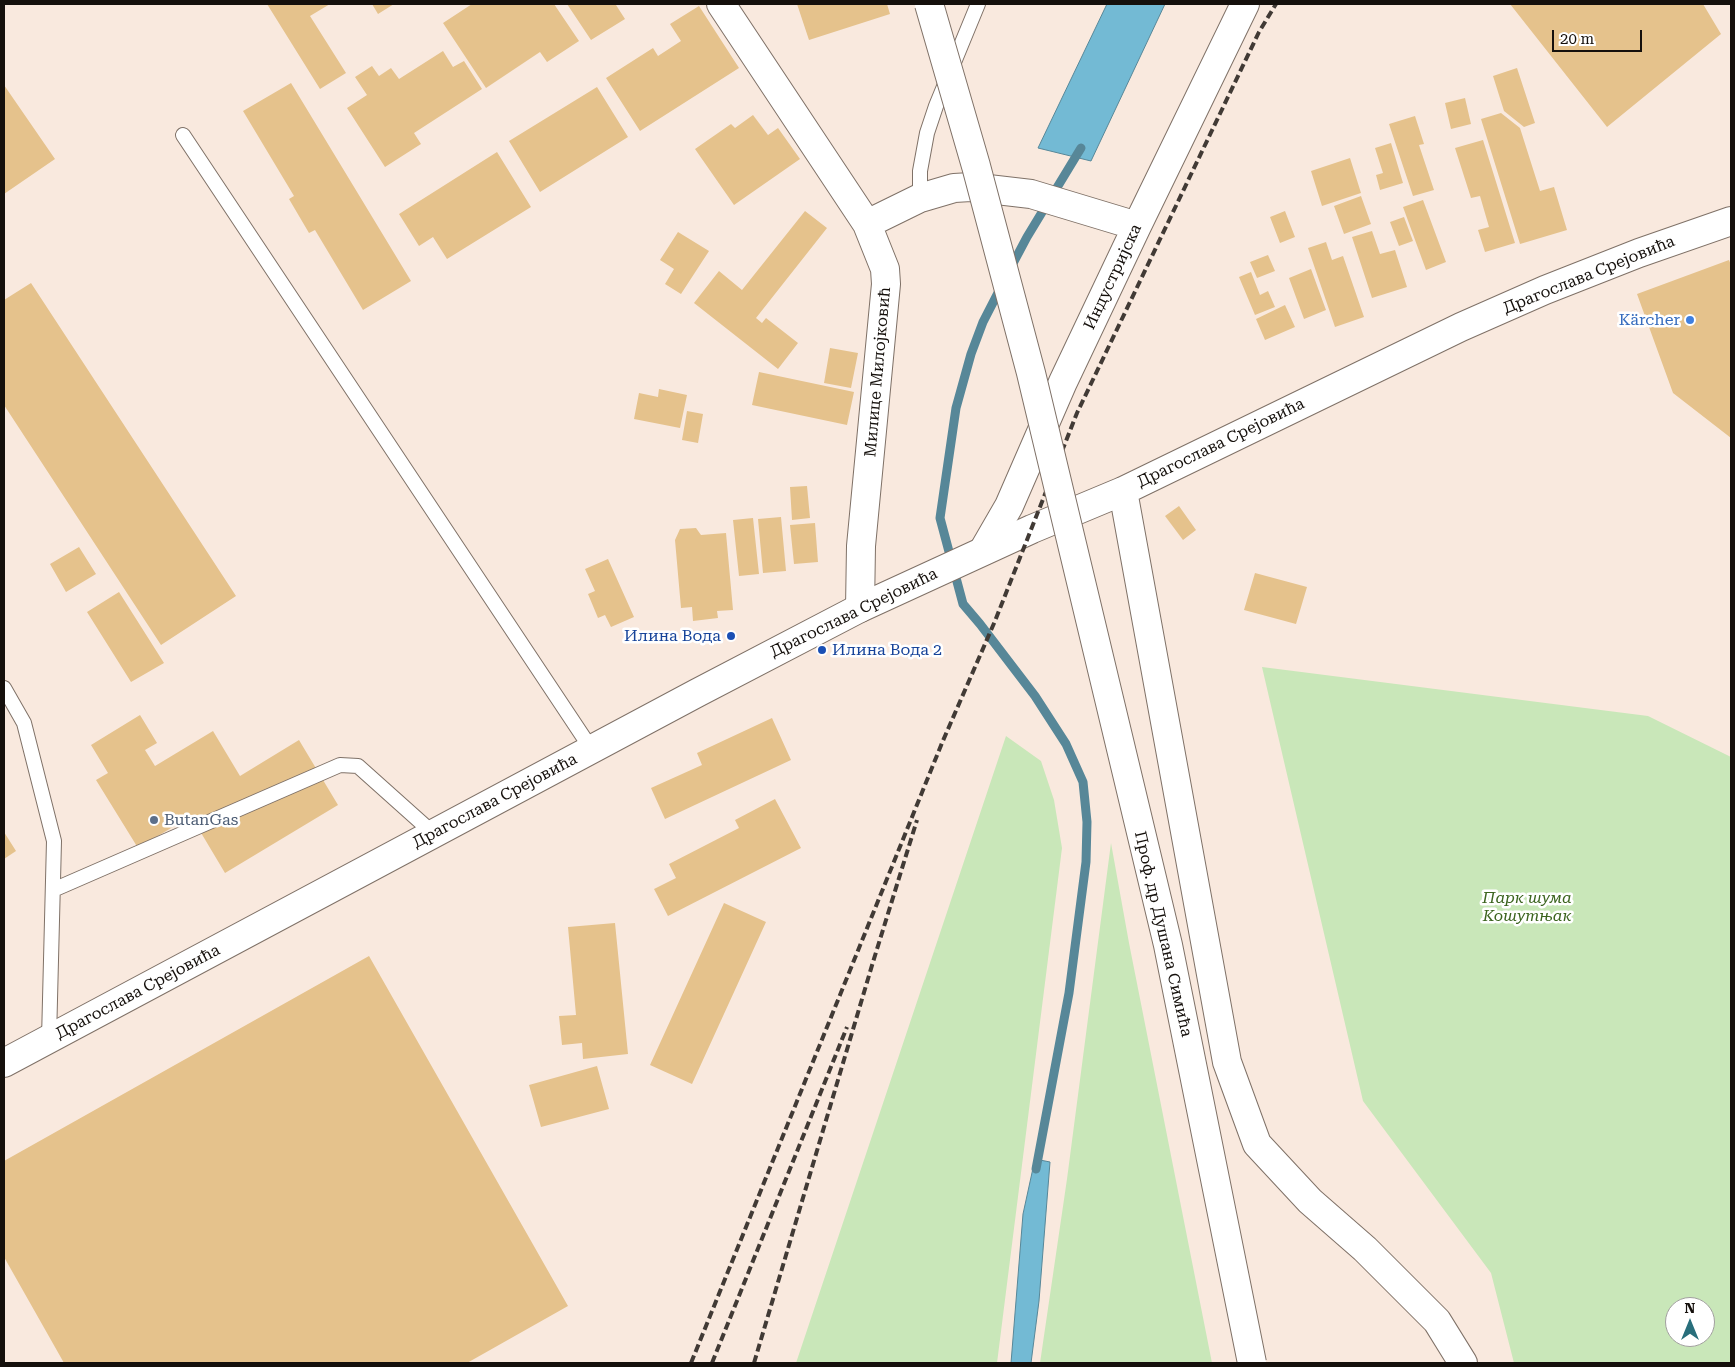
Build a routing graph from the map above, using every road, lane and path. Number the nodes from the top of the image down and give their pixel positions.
1 (721, 4) edge
2 (929, 4) edge
3 (978, 4) edge
4 (1245, 4) edge
5 (183, 135) dead end
6 (920, 198) junction
7 (1731, 221) edge
8 (867, 224) junction
9 (1137, 226) junction
10 (1123, 490) junction
11 (974, 555) junction
12 (860, 608) junction
13 (4, 688) edge
14 (592, 750) junction
15 (434, 834) junction
16 (53, 890) junction
17 (49, 1039) junction
18 (4, 1063) edge
19 (1252, 1363) edge
20 (1463, 1363) edge

1 - 8 street, Милице Милојковић
2 - 19 street, Проф. др Душана Симића, bridge
3 - 6 lane
4 - 9 street, Индустријска
5 - 14 lane
6 - 8 street
6 - 9 street
7 - 10 street, Драгослава Срејовића
8 - 12 street, Милице Милојковић
9 - 11 street, Индустријска
10 - 11 street, Драгослава Срејовића
10 - 20 street
11 - 12 street, Драгослава Срејовића
12 - 14 street, Драгослава Срејовића
13 - 16 lane
14 - 15 street, Драгослава Срејовића
15 - 16 lane
15 - 17 street, Драгослава Срејовића
16 - 17 lane
17 - 18 street, Драгослава Срејовића

